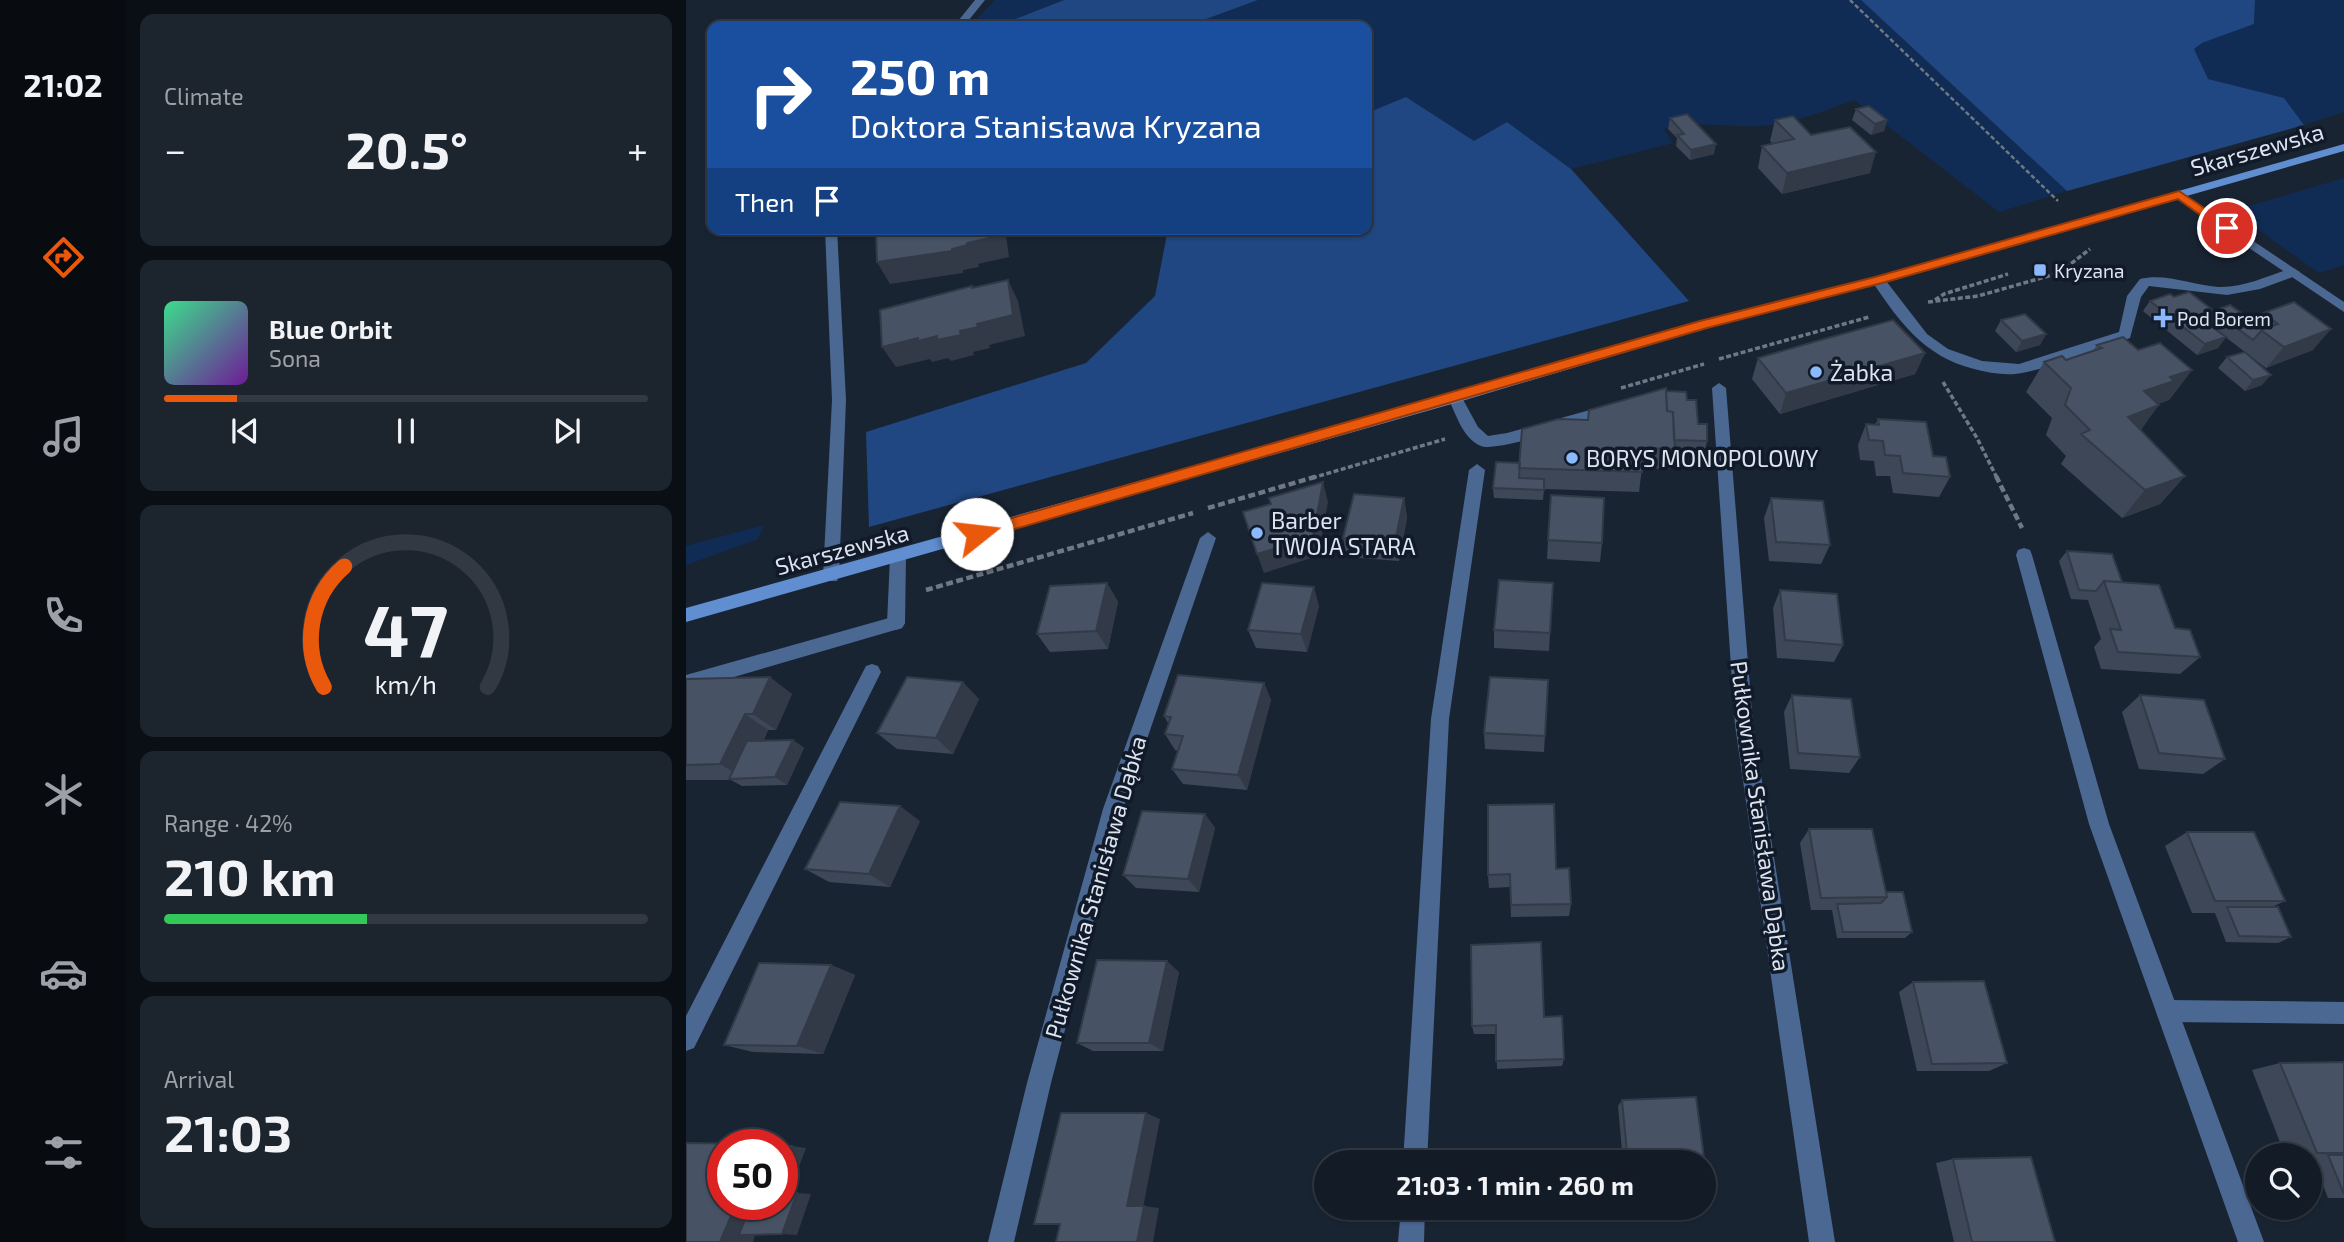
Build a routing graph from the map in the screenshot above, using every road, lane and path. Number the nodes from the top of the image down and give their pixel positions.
1 (980, 0) edge
2 (1850, 0) edge
3 (963, 21) edge
4 (2344, 147) edge
5 (2179, 195) junction
6 (2080, 222) junction
7 (831, 235) edge
8 (2076, 253) dead end
9 (2293, 272) junction
10 (2010, 274) dead end
11 (1878, 280) junction
12 (1934, 300) junction
13 (1899, 308) junction
14 (2344, 309) edge
15 (1944, 385) dead end
16 (1719, 388) dead end
17 (1615, 390) dead end
18 (1455, 398) junction
19 (1619, 407) edge
20 (1472, 431) junction
21 (1477, 470) dead end
22 (1208, 509) dead end
23 (1195, 512) dead end
24 (1208, 538) dead end
25 (2024, 555) joint
26 (898, 557) junction
27 (831, 576) junction
28 (897, 599) junction
29 (686, 615) edge
30 (872, 672) dead end
31 (686, 683) edge
32 (2167, 1011) junction
33 (2344, 1013) edge
34 (686, 1040) edge
35 (1416, 1150) edge
36 (1412, 1220) edge
37 (1001, 1242) edge
38 (1411, 1242) edge
39 (1822, 1242) edge
40 (2251, 1242) edge

1 - 3 street
2 - 6 path
4 - 5 main road, Skarszewska
5 - 6 main road, Skarszewska
5 - 9 street
6 - 11 main road, Skarszewska
7 - 27 street
8 - 12 path
9 - 13 street
9 - 14 street
10 - 12 path
11 - 13 street
11 - 18 main road, Skarszewska
12 - 13 path
13 - 17 path
15 - 25 path
16 - 39 street, Pułkownika Stanisława Dąbka
18 - 20 street
18 - 26 main road, Skarszewska
19 - 20 street
20 - 22 path
21 - 35 street
23 - 28 path
24 - 37 street, Pułkownika Stanisława Dąbka
25 - 32 street
26 - 27 main road, Skarszewska
26 - 28 street
27 - 29 main road, Skarszewska
28 - 31 street
30 - 34 street
32 - 33 street
32 - 40 street
36 - 38 street

